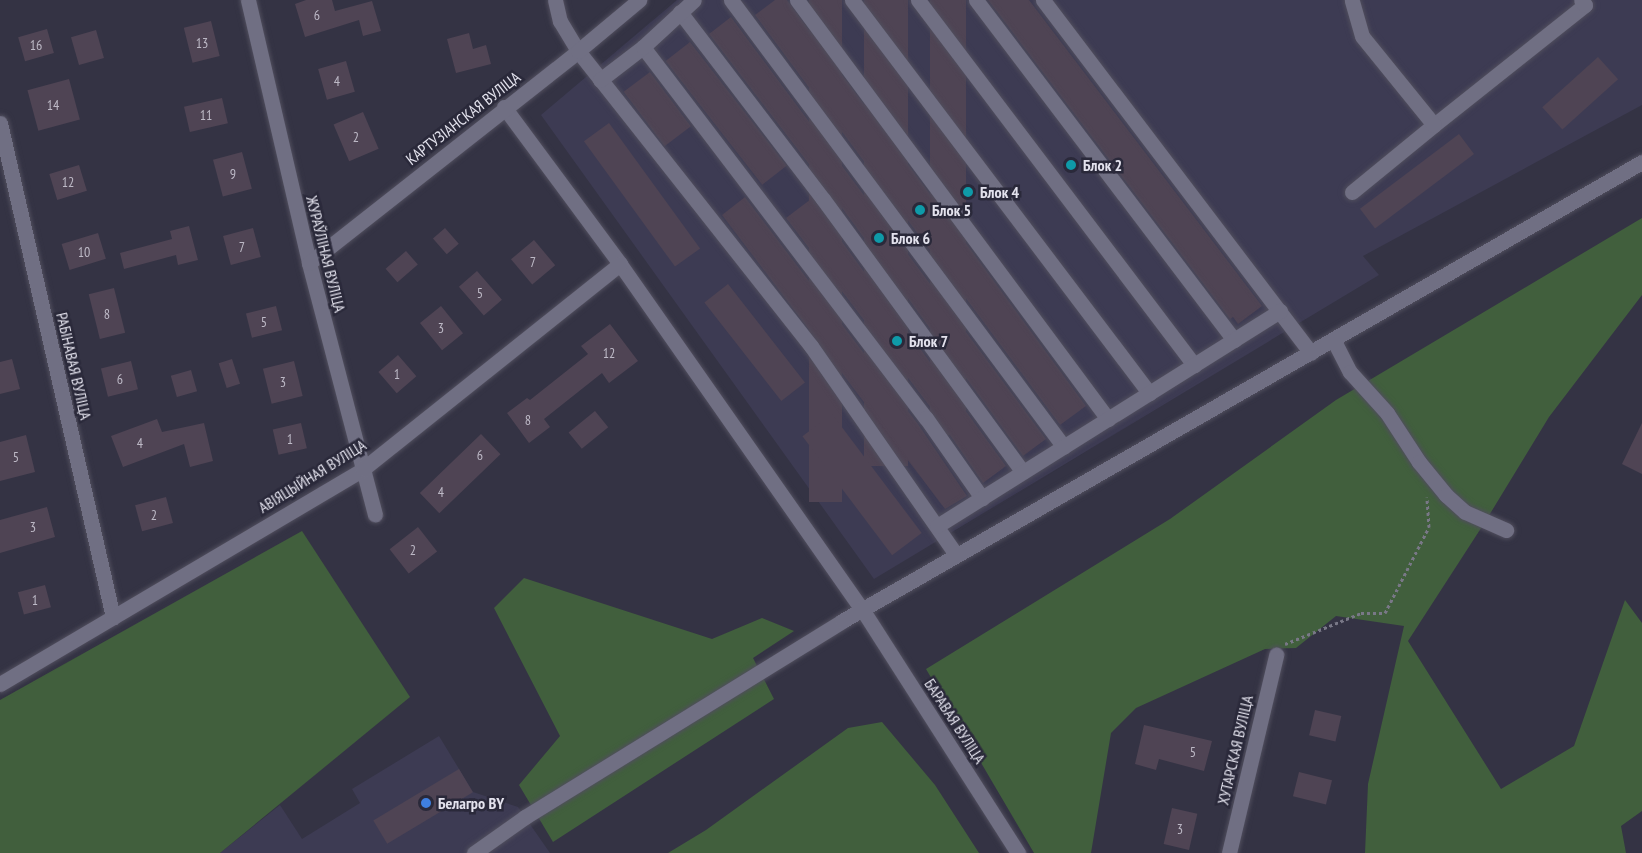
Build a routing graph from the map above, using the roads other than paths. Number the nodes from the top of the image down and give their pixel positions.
1 (248, 0) edge
2 (555, 0) edge
3 (639, 0) edge
4 (694, 0) edge
5 (731, 0) edge
6 (797, 0) edge
7 (852, 0) edge
8 (918, 0) edge
9 (976, 0) edge
10 (1043, 0) edge
11 (1352, 0) edge
12 (1581, 0) edge
13 (680, 12) junction
14 (643, 47) junction
15 (578, 51) junction
16 (600, 80) junction
17 (504, 107) junction
18 (0, 123) edge
19 (1434, 125) junction
20 (1642, 162) edge
21 (1352, 192) dead end
22 (309, 263) junction
23 (620, 264) junction
24 (1280, 311) junction
25 (1234, 340) junction
26 (1334, 340) junction
27 (1311, 353) junction
28 (1194, 365) junction
29 (1149, 393) junction
30 (1108, 419) junction
31 (1064, 447) junction
32 (363, 469) junction
33 (1023, 472) junction
34 (982, 498) junction
35 (375, 515) dead end
36 (937, 526) junction
37 (1506, 530) dead end
38 (956, 555) junction
39 (862, 609) junction
40 (113, 616) junction
41 (1276, 655) road end
42 (0, 684) edge
43 (474, 853) edge
44 (1018, 853) edge
45 (1229, 853) edge

1 - 22 street, ЖУРАЎЛІНАЯ ВУЛІЦА
2 - 15 street
3 - 15 street, КАРТУЗІАНСКАЯ ВУЛІЦА
4 - 13 street
5 - 31 street
6 - 30 street
7 - 29 street
8 - 28 street
9 - 25 street
10 - 24 street
11 - 19 street
12 - 19 street
13 - 14 street
13 - 33 street
14 - 16 street
14 - 34 street
15 - 16 street
15 - 17 street, КАРТУЗІАНСКАЯ ВУЛІЦА
16 - 36 street
17 - 22 street, КАРТУЗІАНСКАЯ ВУЛІЦА
17 - 23 street, БАРАВАЯ ВУЛІЦА
18 - 40 street, РАБІНАВАЯ ВУЛІЦА
19 - 21 street
20 - 26 street
22 - 32 street, ЖУРАЎЛІНАЯ ВУЛІЦА
23 - 32 street, АВІЯЦЫЙНАЯ ВУЛІЦА
23 - 39 street, БАРАВАЯ ВУЛІЦА
24 - 25 street
24 - 27 street
25 - 28 street
26 - 27 street
26 - 37 street
27 - 38 street
28 - 29 street
29 - 30 street
30 - 31 street
31 - 33 street
32 - 35 street, ЖУРАЎЛІНАЯ ВУЛІЦА
32 - 40 street, АВІЯЦЫЙНАЯ ВУЛІЦА
33 - 34 street
34 - 36 street
36 - 38 street
38 - 39 street
39 - 43 street
39 - 44 street, БАРАВАЯ ВУЛІЦА
40 - 42 street, АВІЯЦЫЙНАЯ ВУЛІЦА
41 - 45 street, ХУТАРСКАЯ ВУЛІЦА

